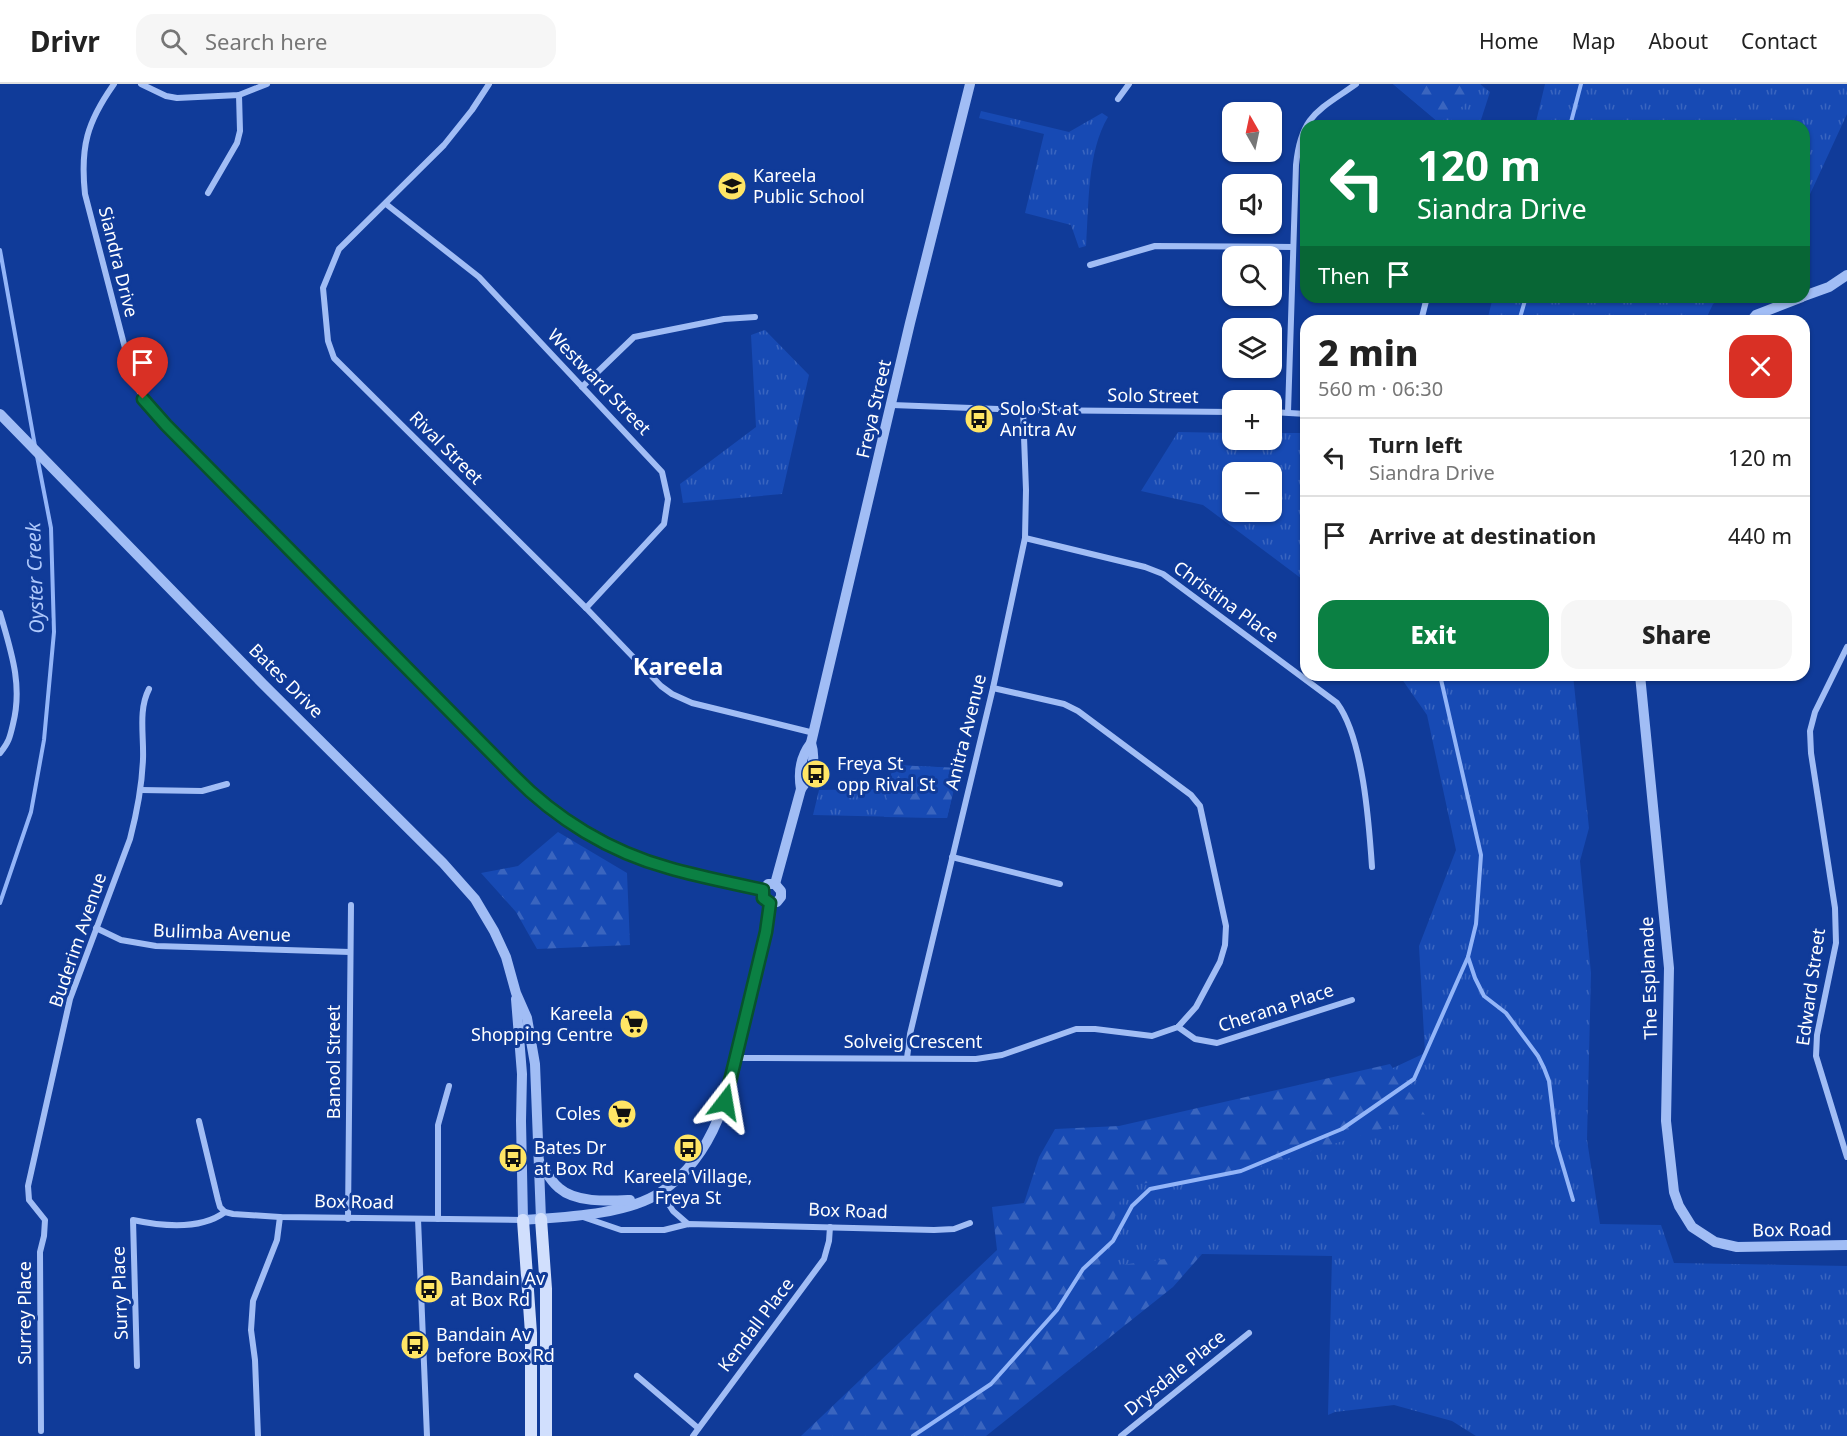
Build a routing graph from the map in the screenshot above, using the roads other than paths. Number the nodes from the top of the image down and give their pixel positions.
1 (114, 84) edge
2 (141, 84) edge
3 (267, 84) edge
4 (489, 84) edge
5 (970, 84) edge
6 (1129, 84) edge
7 (1356, 84) edge
8 (240, 95) junction
9 (1119, 99) dead end
10 (1310, 120) edge
11 (1300, 138) edge
12 (208, 193) dead end
13 (386, 204) junction
14 (1293, 247) junction
15 (1090, 265) dead end
16 (1847, 275) edge
17 (1810, 294) edge
18 (1785, 303) edge
19 (1755, 315) edge
20 (755, 316) dead end
21 (582, 387) junction
22 (892, 405) junction
23 (1023, 410) junction
24 (1222, 412) edge
25 (1282, 412) edge
26 (1288, 412) junction
27 (1300, 413) edge
28 (0, 414) edge
29 (1025, 538) junction
30 (586, 608) junction
31 (0, 613) edge
32 (1847, 647) edge
33 (1300, 676) edge
34 (1307, 681) edge
35 (1641, 681) edge
36 (993, 688) junction
37 (149, 689) dead end
38 (812, 738) junction
39 (0, 753) edge
40 (227, 784) dead end
41 (141, 790) junction
42 (952, 857) junction
43 (1372, 867) dead end
44 (775, 884) junction
45 (1060, 884) dead end
46 (763, 890) junction
47 (770, 903) junction
48 (351, 905) dead end
49 (96, 928) junction
50 (350, 952) junction
51 (516, 993) junction
52 (1352, 1000) dead end
53 (1178, 1027) junction
54 (736, 1058) junction
55 (907, 1058) junction
56 (449, 1086) dead end
57 (199, 1121) dead end
58 (1847, 1157) edge
59 (538, 1159) junction
60 (656, 1195) junction
61 (29, 1200) joint
62 (225, 1212) junction
63 (577, 1215) junction
64 (280, 1217) junction
65 (348, 1218) junction
66 (541, 1219) junction
67 (133, 1220) joint
68 (418, 1220) junction
69 (438, 1220) junction
70 (523, 1220) junction
71 (970, 1223) dead end
72 (688, 1224) junction
73 (830, 1227) junction
74 (1847, 1245) edge
75 (1737, 1247) joint
76 (1249, 1333) dead end
77 (137, 1366) dead end
78 (637, 1376) dead end
79 (698, 1428) junction
80 (41, 1431) dead end
81 (258, 1436) edge
82 (427, 1436) edge
83 (531, 1436) edge
84 (546, 1436) edge
85 (693, 1436) edge
86 (1121, 1436) edge

1 - 46 street, Siandra Drive
2 - 8 street
3 - 8 street
4 - 13 street, Rival Street
5 - 22 street, Freya Street
6 - 9 street
7 - 10 street
8 - 12 street
11 - 14 street
13 - 21 street, Westward Street
13 - 30 street, Rival Street
14 - 15 street
14 - 26 street
16 - 17 street
18 - 19 street
20 - 21 street
21 - 30 street, Westward Street
22 - 23 street, Solo Street
22 - 38 street, Freya Street
23 - 24 street, Solo Street
23 - 29 street, Anitra Avenue
25 - 26 street
26 - 27 street
28 - 51 street, Bates Drive
29 - 33 street, Christina Place
29 - 36 street, Anitra Avenue
30 - 38 street, Rival Street
31 - 39 street
32 - 58 street, Edward Street
34 - 43 street, Christina Place
35 - 75 street, The Esplanade
36 - 42 street, Anitra Avenue
36 - 53 street
37 - 41 street, Buderim Avenue
38 - 44 street, Freya Street
40 - 41 street
41 - 49 street, Buderim Avenue
42 - 45 street
42 - 55 street, Anitra Avenue
44 - 46 street
44 - 47 street
46 - 47 street
47 - 54 street
48 - 50 street, Banool Street
49 - 50 street, Bulimba Avenue
49 - 61 street, Buderim Avenue
50 - 65 street, Banool Street
51 - 59 street, Bates Drive
51 - 70 street, Bates Drive
52 - 53 street, Cherana Place
53 - 55 street, Solveig Crescent
54 - 55 street, Solveig Crescent
54 - 60 street
56 - 69 street
57 - 62 street
59 - 60 street
59 - 66 street, Bates Drive
60 - 63 street, Box Road
60 - 72 street
61 - 80 street, Surrey Place
62 - 64 street, Box Road
62 - 67 street, Box Road
63 - 66 street, Box Road
63 - 72 street, Box Road
64 - 65 street, Box Road
64 - 81 street
65 - 68 street, Box Road
66 - 70 street, Box Road
66 - 84 main road, Bates Drive
67 - 77 street, Surry Place
68 - 69 street, Box Road
68 - 82 street
69 - 70 street, Box Road
70 - 83 main road, Bates Drive
71 - 73 street, Box Road
72 - 73 street, Box Road
73 - 79 street, Kendall Place
74 - 75 street, Box Road
76 - 86 street, Drysdale Place
78 - 79 street
79 - 85 street, Kendall Place

